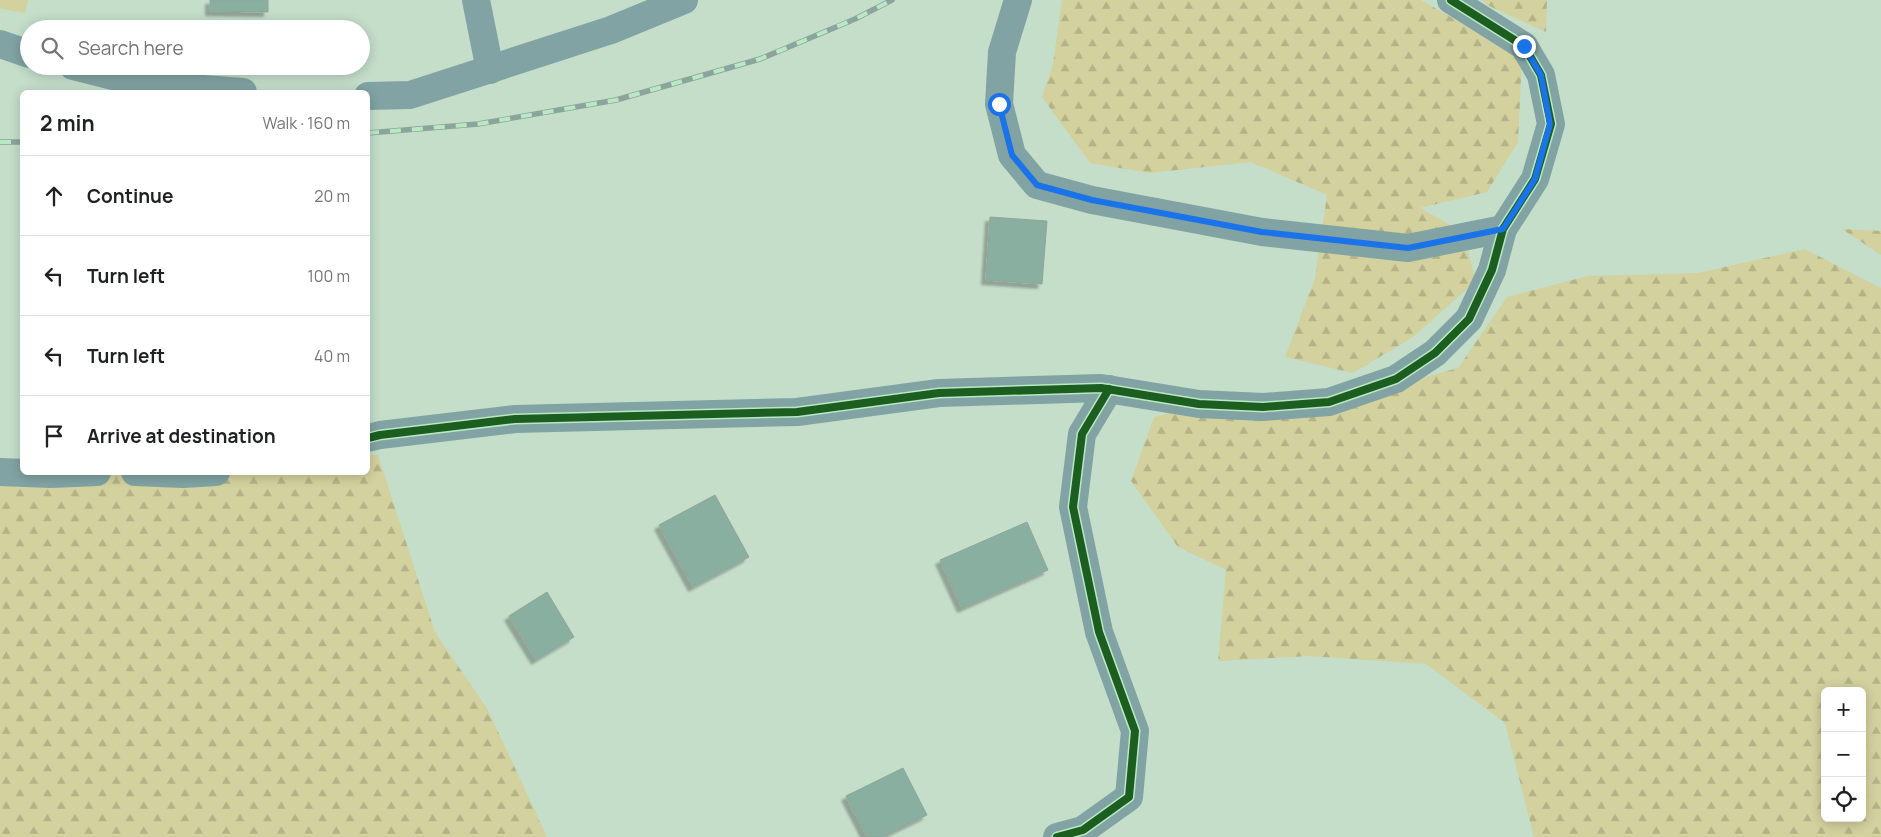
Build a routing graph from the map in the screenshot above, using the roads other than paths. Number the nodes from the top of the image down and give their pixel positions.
1 (476, 0) edge
2 (684, 0) edge
3 (1018, 0) edge
4 (1451, 0) edge
5 (0, 44) edge
6 (20, 51) edge
7 (490, 70) junction
8 (109, 75) edge
9 (216, 90) edge
10 (370, 96) edge
11 (1503, 229) junction
12 (1109, 389) junction
13 (370, 438) edge
14 (0, 472) edge
15 (20, 473) edge
16 (1057, 837) edge

1 - 7 street
2 - 7 street
3 - 11 street
4 - 11 street
5 - 6 street
7 - 10 street
8 - 9 street
11 - 12 street
12 - 13 street
12 - 16 street
14 - 15 street

